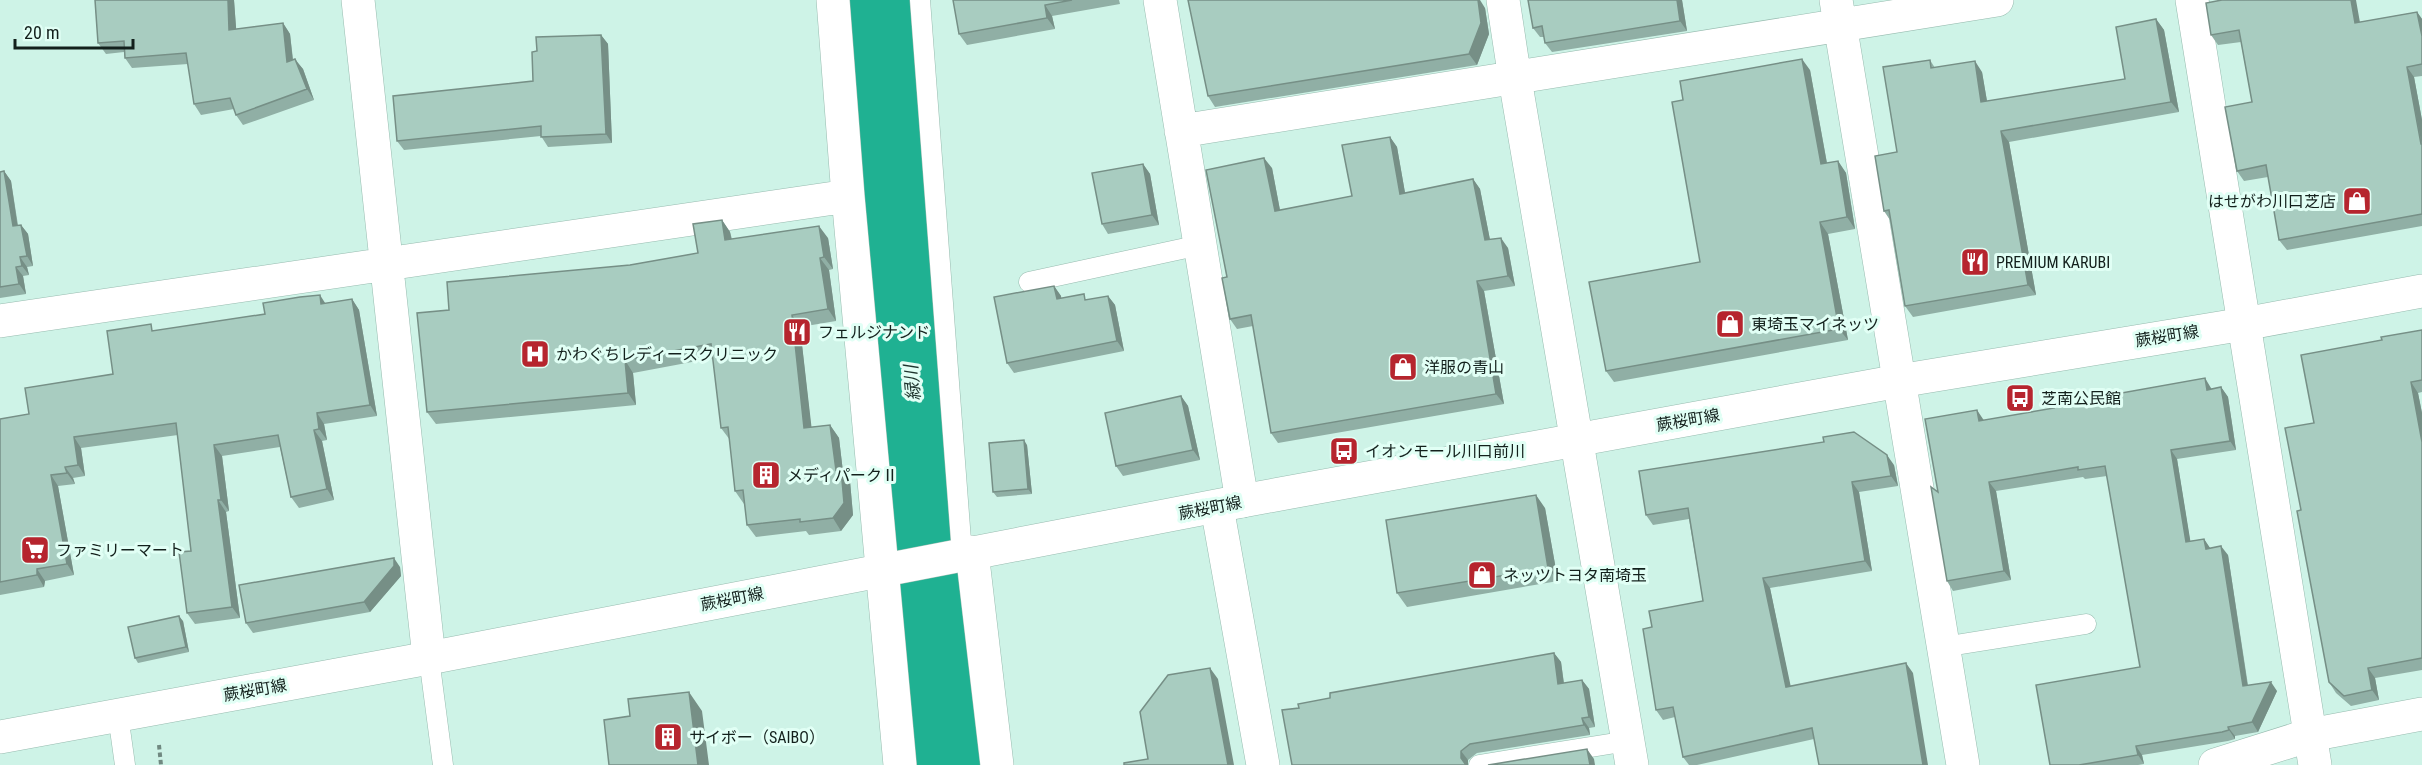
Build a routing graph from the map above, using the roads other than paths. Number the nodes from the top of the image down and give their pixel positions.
1 (358, 0) edge
2 (833, 0) edge
3 (920, 0) edge
4 (1160, 0) edge
5 (1503, 0) edge
6 (1997, 0) edge
7 (2192, 0) edge
8 (1839, 13) edge
9 (1515, 79) junction
10 (1181, 131) junction
11 (848, 196) junction
12 (1200, 245) junction
13 (388, 263) junction
14 (1029, 282) dead end
15 (2422, 291) edge
16 (0, 321) edge
17 (2244, 324) junction
18 (1899, 381) junction
19 (1577, 440) junction
20 (1229, 504) junction
21 (964, 554) junction
22 (892, 568) junction
23 (2086, 624) dead end
24 (1943, 647) junction
25 (429, 658) junction
26 (2422, 714) edge
27 (118, 715) junction
28 (0, 737) edge
29 (2313, 750) edge
30 (1630, 753) edge
31 (125, 765) edge
32 (443, 765) edge
33 (900, 765) edge
34 (998, 765) edge
35 (1263, 765) edge
36 (1479, 765) edge
37 (1963, 765) edge
38 (2216, 765) edge

1 - 13 street
2 - 11 street
3 - 21 lane
4 - 10 street
5 - 9 street
6 - 8 street
7 - 17 street
8 - 9 street
8 - 18 street
9 - 10 street
9 - 19 street
10 - 12 street
11 - 13 street
11 - 22 street
12 - 14 lane
12 - 20 street
13 - 16 street
13 - 25 street
15 - 17 street, 蕨桜町線
17 - 18 street, 蕨桜町線
17 - 29 street
18 - 19 street, 蕨桜町線
18 - 24 street
19 - 20 street, 蕨桜町線
19 - 30 street
20 - 21 street, 蕨桜町線
20 - 35 street
21 - 22 street, 蕨桜町線
21 - 34 street
22 - 25 street, 蕨桜町線
22 - 33 street
23 - 24 lane
24 - 37 street
25 - 27 street, 蕨桜町線
25 - 32 lane
26 - 29 street
27 - 28 street, 蕨桜町線
27 - 31 lane
29 - 38 street
30 - 36 lane

